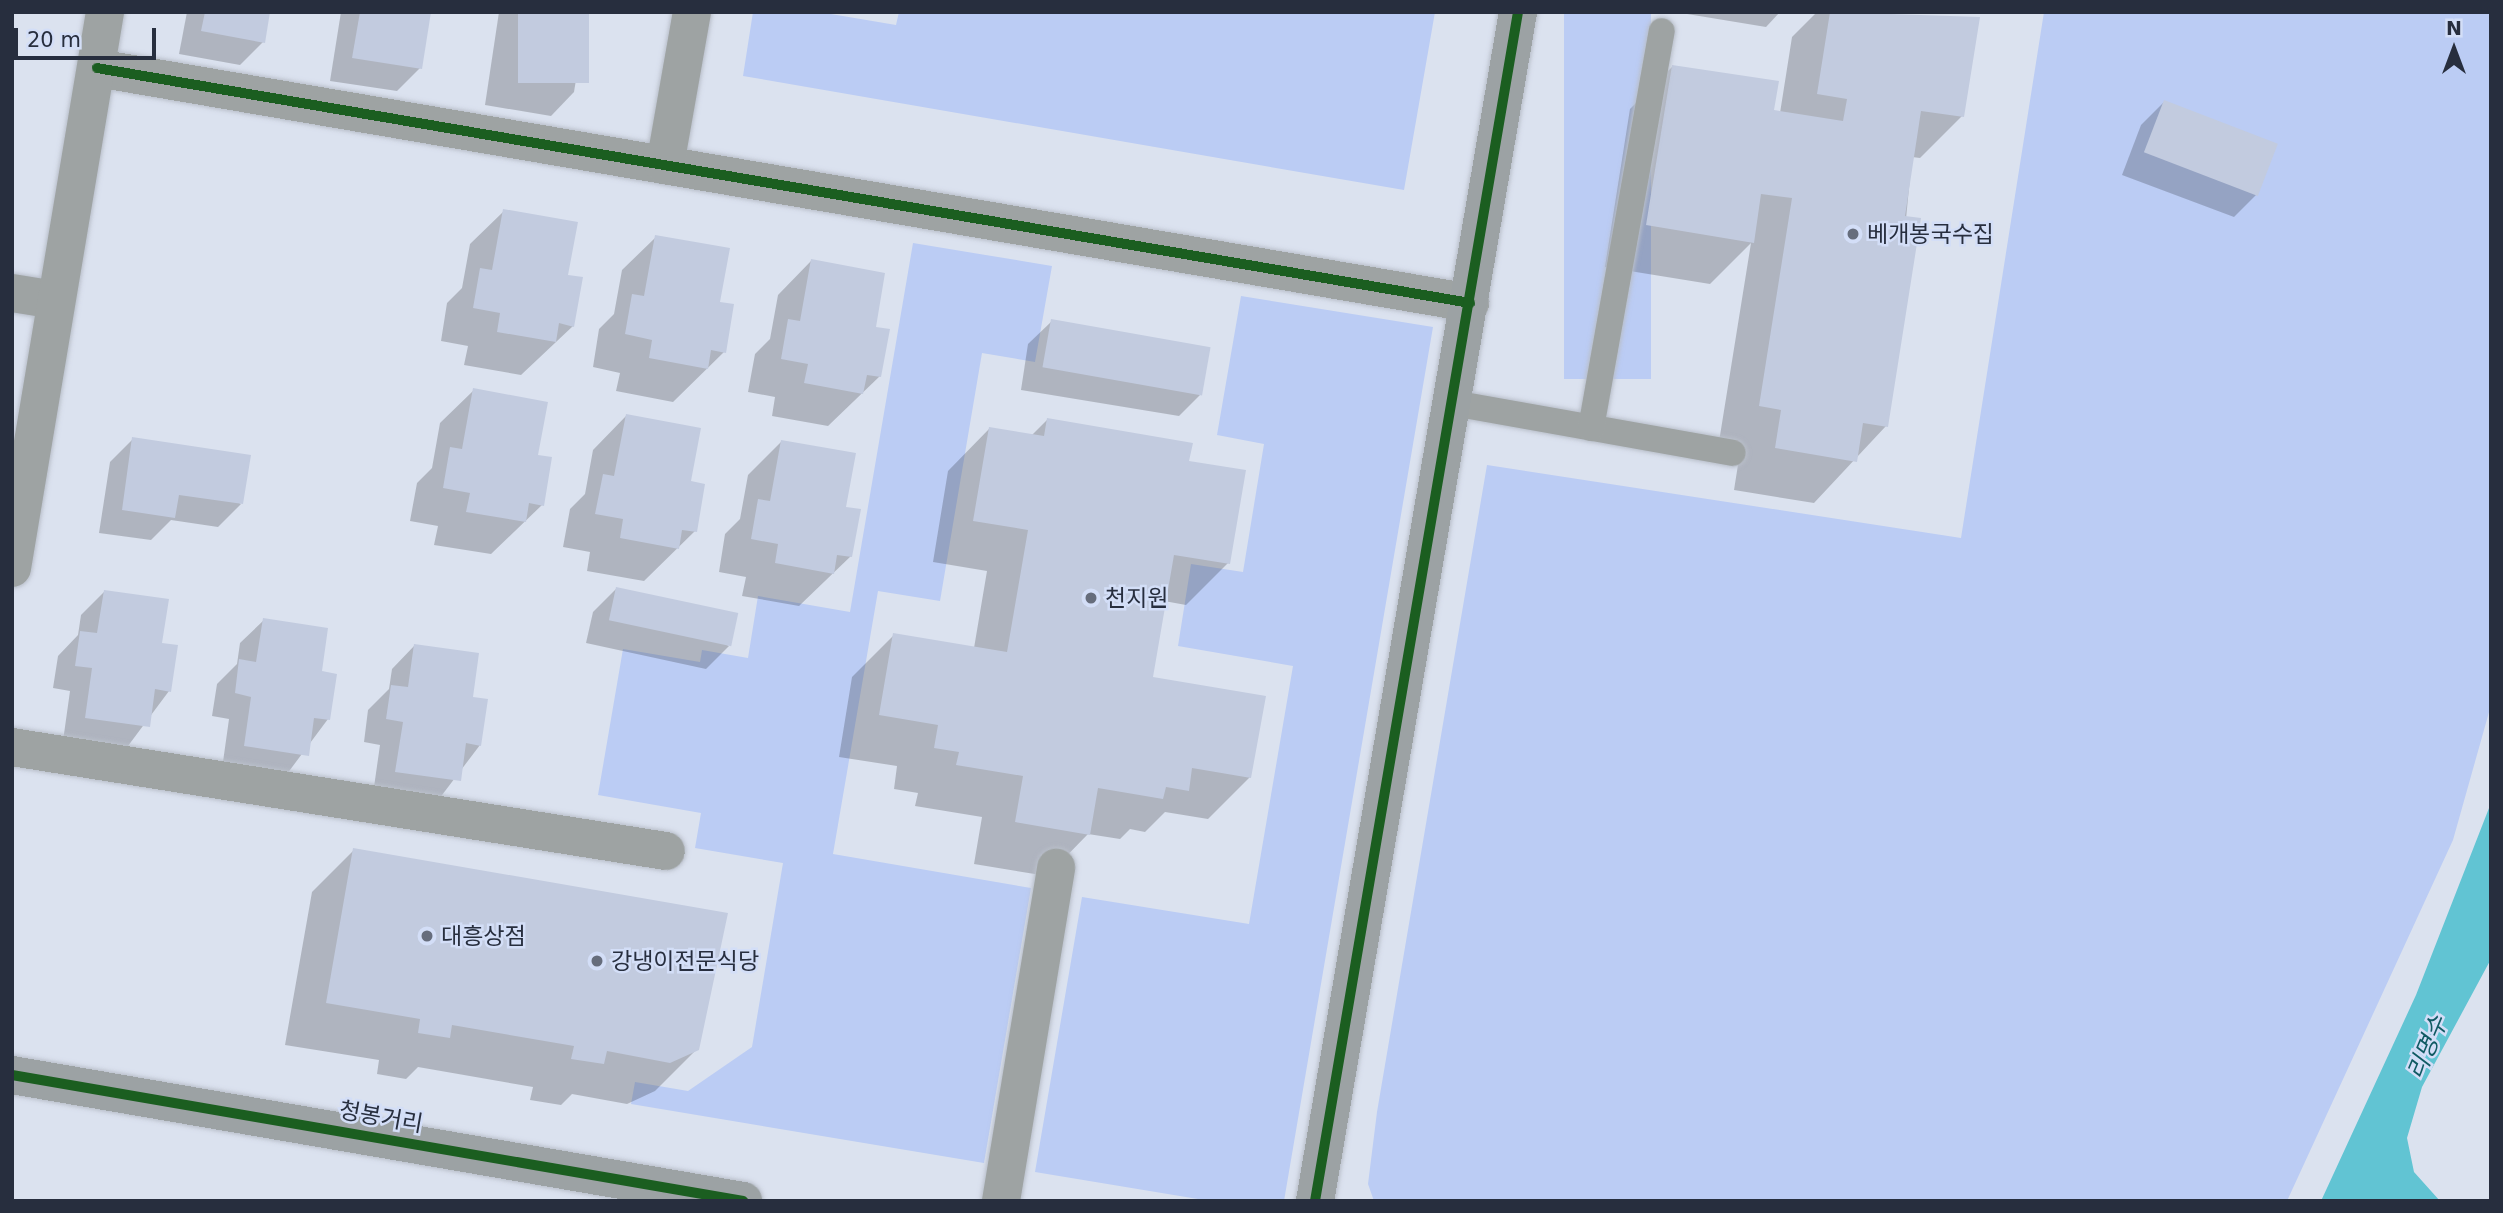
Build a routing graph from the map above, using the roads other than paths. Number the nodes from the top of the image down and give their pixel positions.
1 (105, 12) edge
2 (692, 12) edge
3 (1518, 12) edge
4 (1662, 31) dead end
5 (97, 68) junction
6 (665, 165) junction
7 (12, 293) edge
8 (55, 300) junction
9 (1470, 303) junction
10 (1453, 403) junction
11 (1591, 428) junction
12 (1733, 453) dead end
13 (12, 568) edge
14 (12, 747) edge
15 (666, 852) dead end
16 (1056, 868) dead end
17 (12, 1075) edge
18 (743, 1201) edge
19 (1001, 1201) edge
20 (1315, 1201) edge

1 - 5 street
2 - 6 street
3 - 9 street
4 - 11 lane
5 - 6 street
5 - 8 street
6 - 9 street
7 - 8 street
8 - 13 street
9 - 10 street
10 - 11 lane
10 - 20 street
11 - 12 lane
14 - 15 street
16 - 19 street
17 - 18 street, 청봉거리

